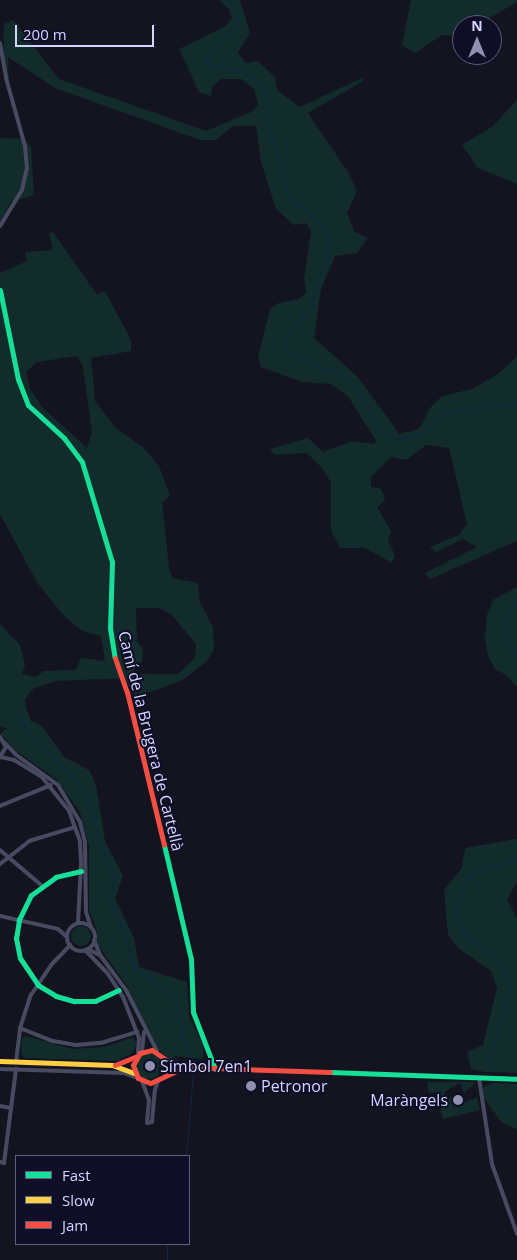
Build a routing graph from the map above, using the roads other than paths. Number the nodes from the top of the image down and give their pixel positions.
1 (0, 43) edge
2 (0, 226) edge
3 (0, 290) edge
4 (0, 738) edge
5 (4, 742) junction
6 (15, 754) junction
7 (1, 757) edge
8 (50, 785) junction
9 (0, 806) edge
10 (75, 827) junction
11 (0, 850) edge
12 (8, 856) junction
13 (0, 864) edge
14 (81, 871) junction
15 (41, 885) junction
16 (86, 912) junction
17 (0, 916) edge
18 (19, 920) junction
19 (80, 923) junction
20 (72, 927) junction
21 (91, 927) junction
22 (58, 930) junction
23 (67, 936) junction
24 (94, 940) junction
25 (70, 945) junction
26 (86, 949) junction
27 (100, 955) junction
28 (38, 985) junction
29 (119, 990) junction
30 (20, 1028) junction
31 (143, 1029) junction
32 (138, 1032) junction
33 (157, 1051) junction
34 (139, 1054) junction
35 (165, 1060) junction
36 (0, 1061) edge
37 (16, 1062) junction
38 (112, 1065) junction
39 (185, 1068) junction
40 (0, 1069) edge
41 (16, 1069) junction
42 (215, 1069) junction
43 (164, 1076) junction
44 (138, 1078) junction
45 (482, 1078) junction
46 (517, 1079) edge
47 (158, 1081) junction
48 (0, 1106) edge
49 (11, 1108) junction
50 (2, 1162) edge
51 (517, 1234) edge

1 - 2 street
3 - 42 street, Camí de la Brugera de Cartellà
4 - 5 street
5 - 6 street
5 - 7 street
6 - 7 street
6 - 16 street
7 - 8 street
8 - 9 street
8 - 10 street
10 - 12 street
10 - 14 street
11 - 12 street
12 - 13 street
12 - 15 street
14 - 15 street
14 - 19 street
15 - 18 street
16 - 19 street
16 - 21 street
17 - 18 street
18 - 22 street
18 - 28 street
19 - 20 street
19 - 21 street
20 - 22 street
20 - 23 street
21 - 24 street
22 - 23 street
23 - 25 street
24 - 26 street
24 - 27 street
25 - 26 street
25 - 28 street
26 - 27 street
26 - 29 street
27 - 31 street
28 - 29 street
28 - 30 street
29 - 32 street
30 - 32 street
30 - 37 street
31 - 33 street
31 - 34 street
32 - 34 street
33 - 34 street
33 - 35 street
34 - 38 street
34 - 44 street
35 - 39 street
35 - 43 street
36 - 37 street
37 - 38 street
38 - 44 street
39 - 42 street
39 - 43 street
40 - 41 street
41 - 44 street
41 - 49 street
42 - 45 street
43 - 47 street
44 - 47 street
44 - 47 street
45 - 46 street
45 - 51 street
48 - 49 street
49 - 50 street

